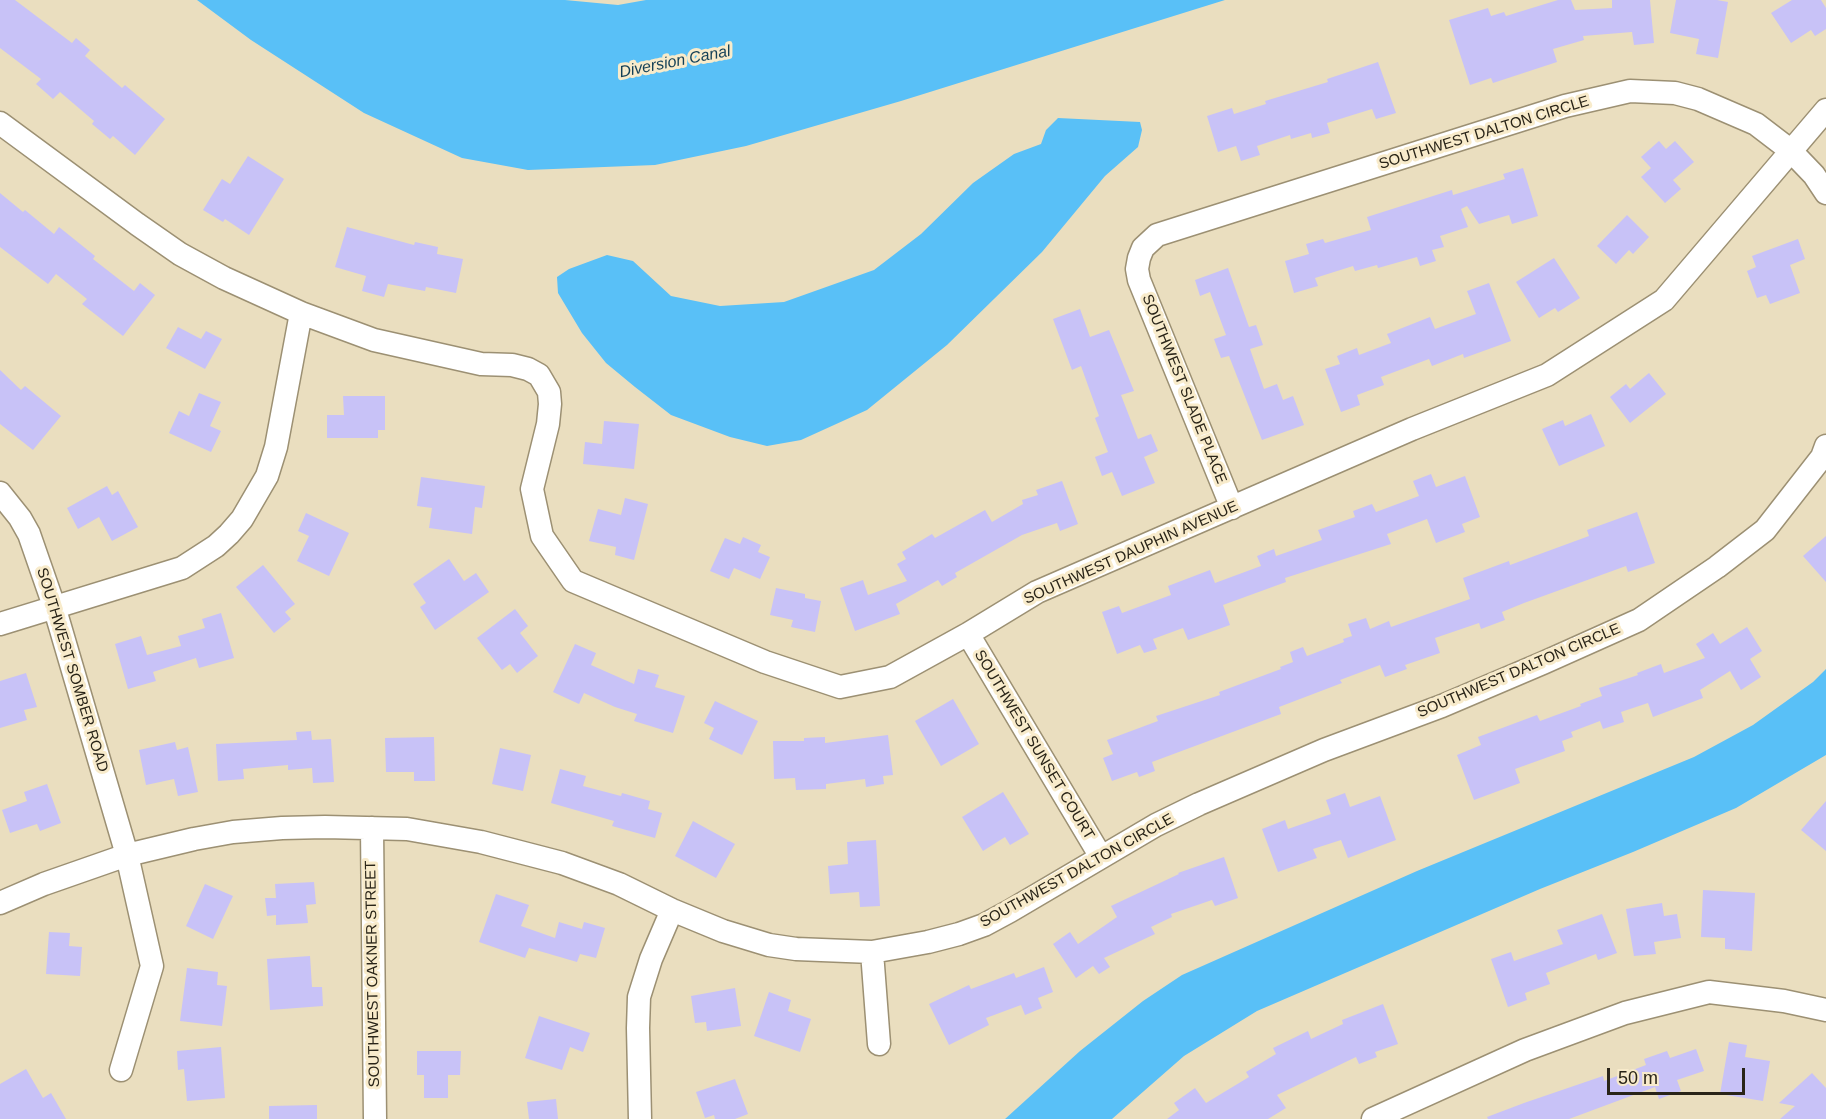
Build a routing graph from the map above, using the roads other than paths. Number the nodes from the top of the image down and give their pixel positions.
1 (1826, 110) edge
2 (0, 123) edge
3 (1790, 150) junction
4 (1826, 193) edge
5 (1137, 269) joint
6 (301, 313) junction
7 (1826, 446) edge
8 (0, 493) edge
9 (1232, 507) junction
10 (54, 606) junction
11 (0, 624) edge
12 (968, 634) junction
13 (372, 828) junction
14 (127, 855) junction
15 (1101, 856) junction
16 (0, 903) edge
17 (672, 910) junction
18 (872, 952) junction
19 (1826, 1010) edge
20 (879, 1044) dead end
21 (122, 1070) dead end
22 (375, 1119) edge
23 (640, 1119) edge
24 (1373, 1119) edge

1 - 3 street, SOUTHWEST DAUPHIN AVENUE
2 - 6 street
3 - 4 street, SOUTHWEST DALTON CIRCLE
3 - 5 street, SOUTHWEST DALTON CIRCLE
3 - 9 street, SOUTHWEST DAUPHIN AVENUE
5 - 9 street, SOUTHWEST SLADE PLACE
6 - 10 street
6 - 12 street, SOUTHWEST DAUPHIN AVENUE
7 - 15 street, SOUTHWEST DALTON CIRCLE
8 - 10 street, SOUTHWEST SOMBER ROAD
9 - 12 street, SOUTHWEST DAUPHIN AVENUE
10 - 11 street
10 - 14 street, SOUTHWEST SOMBER ROAD
12 - 15 street, SOUTHWEST SUNSET COURT
13 - 14 street, SOUTHWEST DALTON CIRCLE
13 - 17 street, SOUTHWEST DALTON CIRCLE
13 - 22 street, SOUTHWEST OAKNER STREET
14 - 16 street, SOUTHWEST DALTON CIRCLE
14 - 21 street, SOUTHWEST SOMBER ROAD
15 - 18 street, SOUTHWEST DALTON CIRCLE
17 - 18 street, SOUTHWEST DALTON CIRCLE
17 - 23 street
18 - 20 street
19 - 24 street

